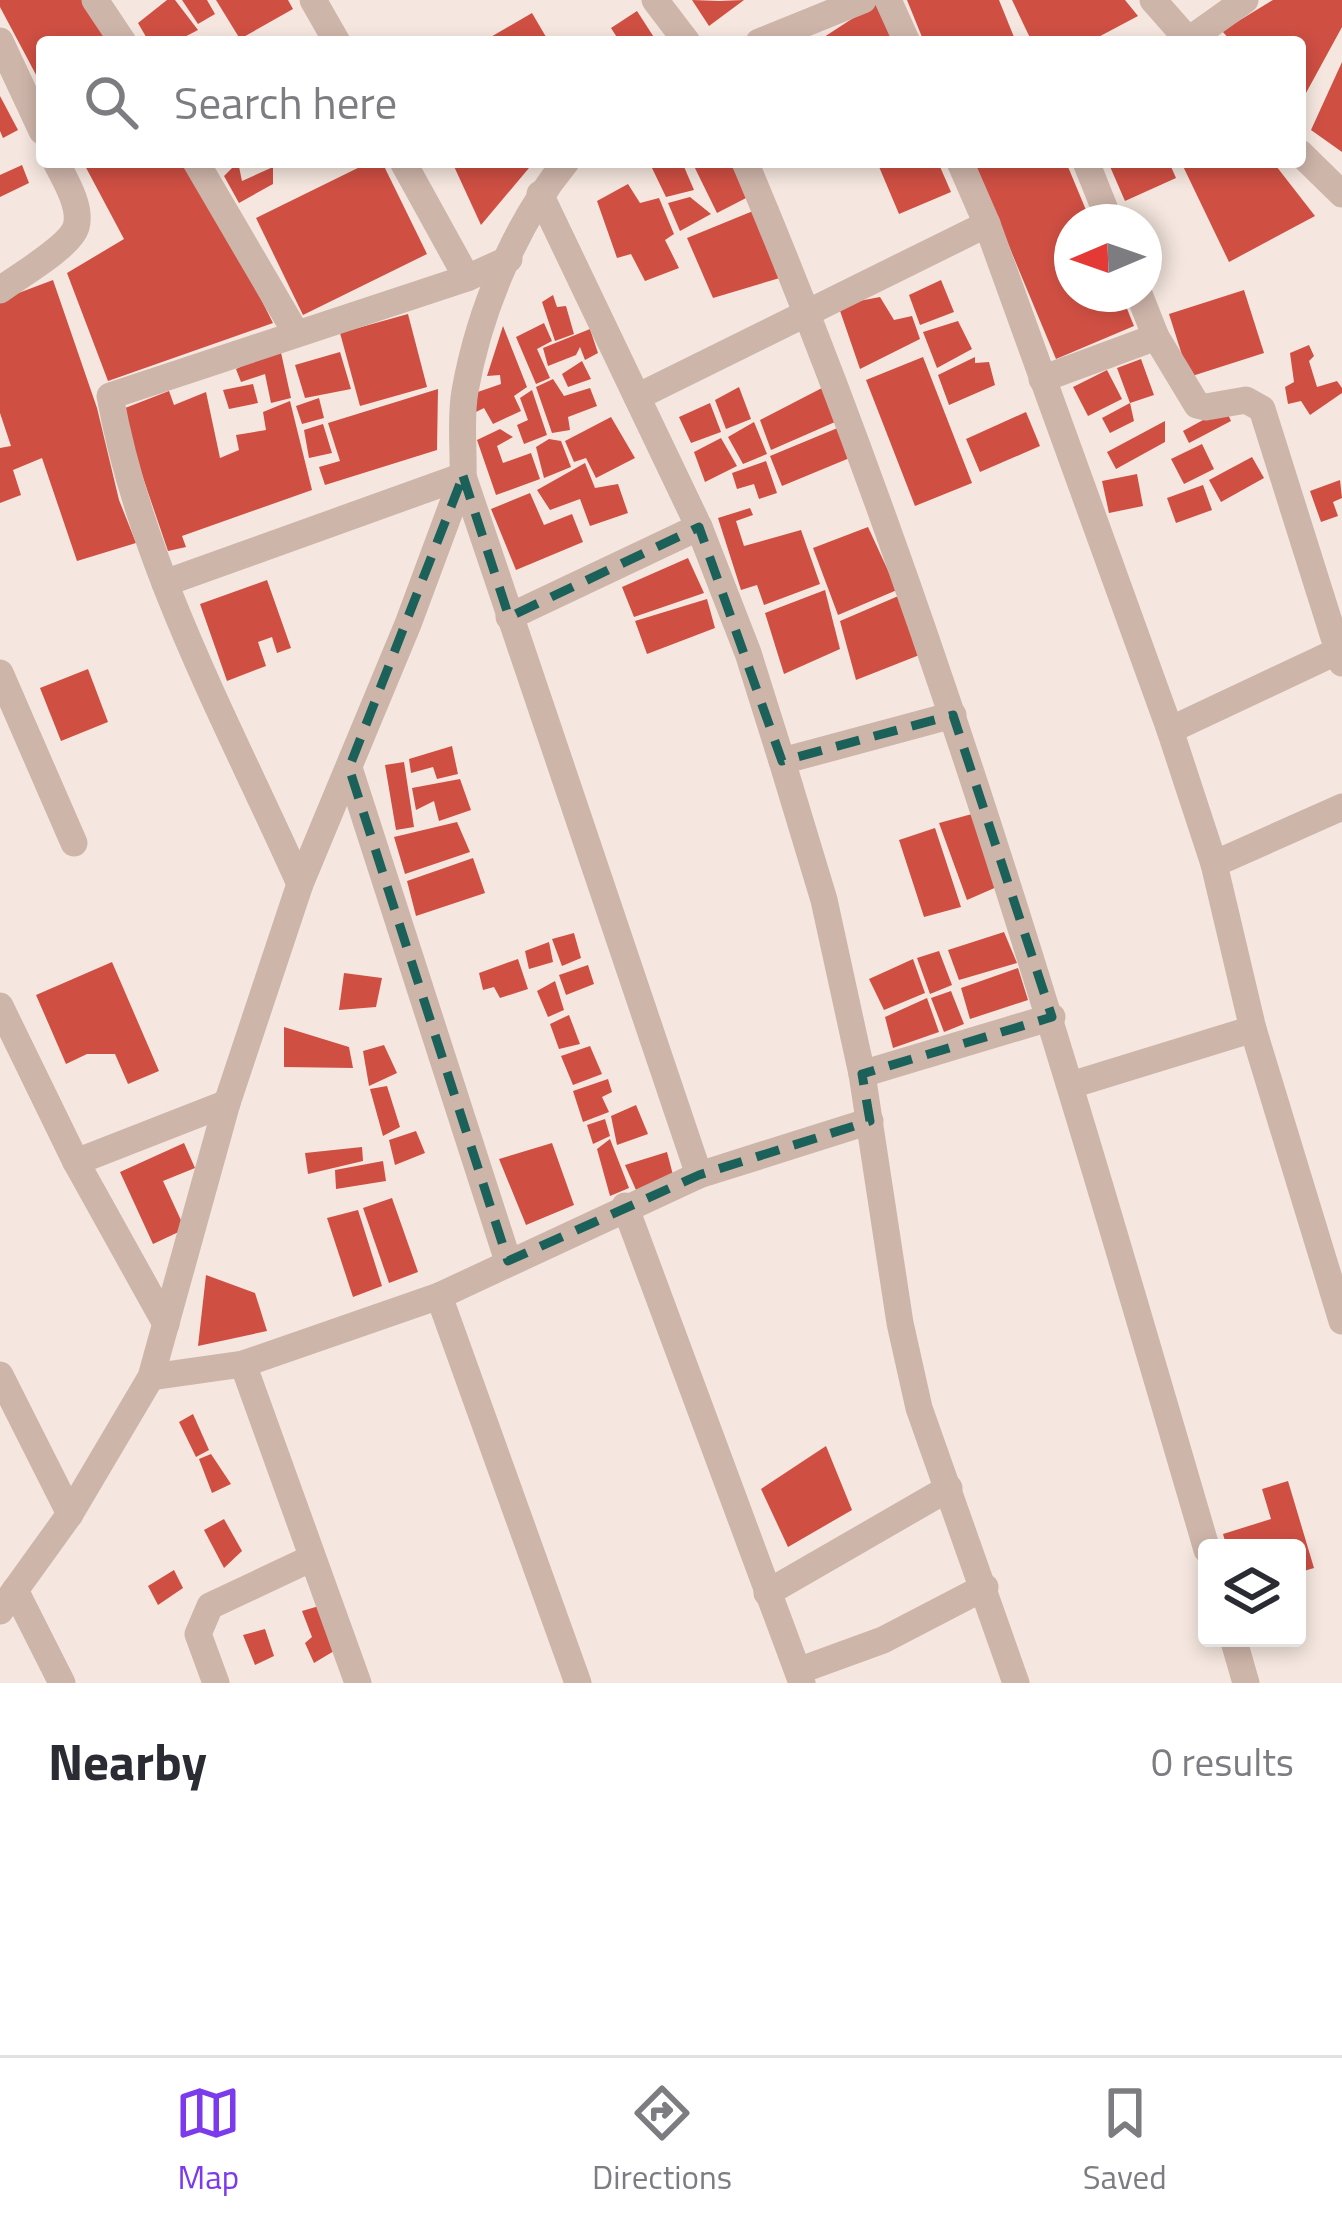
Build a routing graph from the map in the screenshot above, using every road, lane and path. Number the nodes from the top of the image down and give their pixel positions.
1 (95, 0) edge
2 (314, 0) edge
3 (655, 0) edge
4 (863, 0) edge
5 (888, 0) edge
6 (1153, 0) edge
7 (1245, 0) edge
8 (119, 36) edge
9 (334, 36) edge
10 (682, 36) edge
11 (774, 36) edge
12 (904, 36) edge
13 (1183, 36) edge
14 (1196, 36) edge
15 (0, 41) edge
16 (36, 118) edge
17 (1306, 159) edge
18 (58, 168) edge
19 (200, 168) edge
20 (406, 168) edge
21 (561, 168) edge
22 (748, 168) edge
23 (963, 168) edge
24 (1088, 168) edge
25 (540, 194) junction
26 (1342, 194) edge
27 (1103, 204) edge
28 (987, 224) junction
29 (509, 259) junction
30 (467, 278) junction
31 (0, 290) edge
32 (808, 312) junction
33 (1146, 312) edge
34 (296, 333) junction
35 (1156, 337) junction
36 (1042, 379) junction
37 (637, 397) junction
38 (464, 476) junction
39 (698, 527) junction
40 (165, 583) junction
41 (509, 617) junction
42 (1339, 645) edge
43 (0, 673) edge
44 (953, 715) junction
45 (1170, 730) junction
46 (782, 760) junction
47 (349, 768) junction
48 (1342, 807) edge
49 (74, 843) dead end
50 (1214, 864) junction
51 (300, 884) junction
52 (0, 1006) edge
53 (1052, 1017) junction
54 (1253, 1029) junction
55 (862, 1074) junction
56 (1071, 1085) junction
57 (226, 1103) junction
58 (870, 1121) junction
59 (76, 1162) junction
60 (699, 1175) junction
61 (625, 1206) junction
62 (1332, 1246) edge
63 (508, 1262) junction
64 (439, 1296) junction
65 (1342, 1321) edge
66 (166, 1324) junction
67 (243, 1364) junction
68 (0, 1375) edge
69 (151, 1376) junction
70 (949, 1488) junction
71 (70, 1514) junction
72 (1204, 1539) edge
73 (312, 1558) junction
74 (985, 1587) junction
75 (766, 1593) junction
76 (8, 1600) edge
77 (1236, 1647) edge
78 (800, 1677) edge
79 (62, 1683) edge
80 (216, 1683) edge
81 (358, 1683) edge
82 (578, 1683) edge
83 (1016, 1683) edge
84 (1246, 1683) edge

1 - 8 street
2 - 9 street
3 - 10 street
4 - 11 street
5 - 12 street
6 - 13 street
7 - 14 street
15 - 16 street
17 - 26 street
18 - 31 street
19 - 34 street
20 - 30 street
21 - 25 street
22 - 32 street
23 - 28 street
24 - 27 street
25 - 29 street
25 - 37 street
28 - 32 street
28 - 36 street
29 - 30 street
29 - 38 street
30 - 34 street
32 - 37 street
32 - 44 street
33 - 35 street
34 - 40 street
35 - 36 street
35 - 42 street
36 - 45 street
37 - 39 street
38 - 40 street
38 - 41 street
38 - 47 street
39 - 41 street
39 - 46 street
40 - 51 street
41 - 60 street
42 - 45 street
43 - 49 street
44 - 46 street
44 - 53 street
45 - 50 street
46 - 55 street
47 - 51 street
47 - 63 street
48 - 50 street
50 - 54 street
51 - 57 street
52 - 59 street
53 - 55 street
53 - 56 street
54 - 56 street
54 - 62 street
55 - 58 street
56 - 72 street
57 - 59 street
57 - 66 street
58 - 60 street
58 - 70 street
59 - 66 street
60 - 61 street
61 - 63 street
61 - 75 street
62 - 65 street
63 - 64 street
64 - 67 street
64 - 82 street
66 - 69 street
67 - 69 street
67 - 73 street
68 - 71 street
69 - 71 street
70 - 74 street
70 - 75 street
71 - 76 street
73 - 80 street
73 - 81 street
74 - 78 street
74 - 83 street
75 - 78 street
76 - 79 street
77 - 84 street

